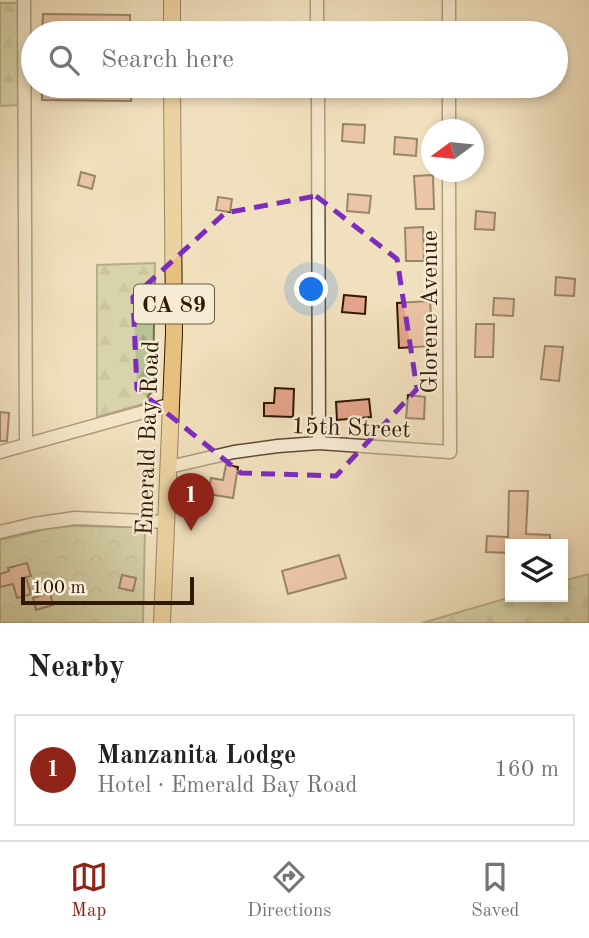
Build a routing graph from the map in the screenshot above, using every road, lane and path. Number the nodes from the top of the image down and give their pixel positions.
1 (24, 0) edge
2 (172, 0) edge
3 (317, 0) edge
4 (449, 0) edge
5 (24, 21) edge
6 (172, 21) edge
7 (317, 21) edge
8 (449, 21) edge
9 (24, 98) edge
10 (172, 98) edge
11 (318, 98) edge
12 (449, 98) edge
13 (449, 119) edge
14 (449, 182) edge
15 (172, 404) junction
16 (319, 443) junction
17 (26, 444) junction
18 (0, 452) edge
19 (450, 452) joint
20 (169, 467) junction
21 (167, 522) junction
22 (0, 532) edge
23 (162, 623) edge

1 - 5 street
2 - 6 main road
3 - 7 street
4 - 8 street
9 - 17 street
10 - 15 main road, Emerald Bay Road / CA 89
11 - 16 street
12 - 13 street
14 - 19 street, Glorene Avenue
15 - 17 street
15 - 20 main road, Emerald Bay Road / CA 89
16 - 19 street, 15th Street
16 - 20 street, 15th Street
17 - 18 street
20 - 21 main road, Emerald Bay Road / CA 89
21 - 22 street
21 - 23 main road, Emerald Bay Road / CA 89

